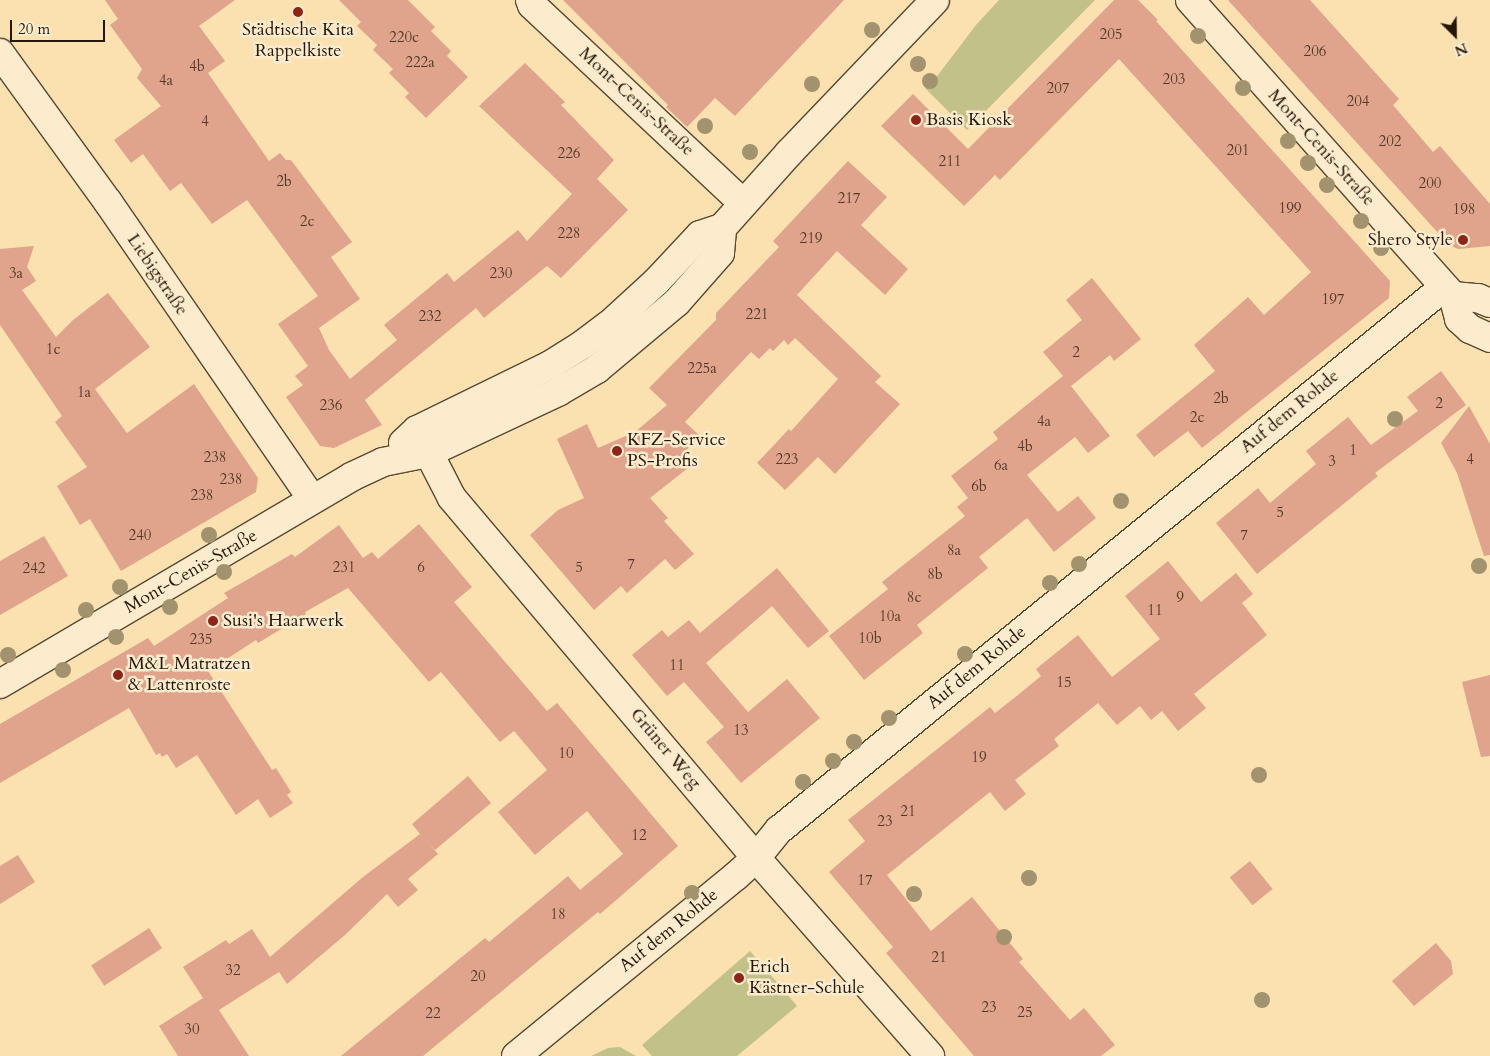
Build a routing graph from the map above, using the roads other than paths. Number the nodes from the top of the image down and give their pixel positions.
1 (530, 0) edge
2 (935, 0) edge
3 (1190, 0) edge
4 (0, 53) edge
5 (743, 203) junction
6 (1448, 291) junction
7 (1490, 303) edge
8 (1490, 338) edge
9 (422, 442) junction
10 (312, 499) junction
11 (0, 684) edge
12 (756, 858) junction
13 (516, 1056) edge
14 (930, 1056) edge

1 - 5 street, Mont-Cenis-Straße
2 - 5 street, Mont-Cenis-Straße
3 - 6 street, Mont-Cenis-Straße
4 - 10 street, Liebigstraße
5 - 9 street, Mont-Cenis-Straße
6 - 7 street
6 - 8 street, Mont-Cenis-Straße
6 - 12 street, Auf dem Rohde
9 - 10 street, Mont-Cenis-Straße
9 - 12 street, Grüner Weg
10 - 11 street, Mont-Cenis-Straße
12 - 13 street, Auf dem Rohde
12 - 14 street, Grüner Weg

